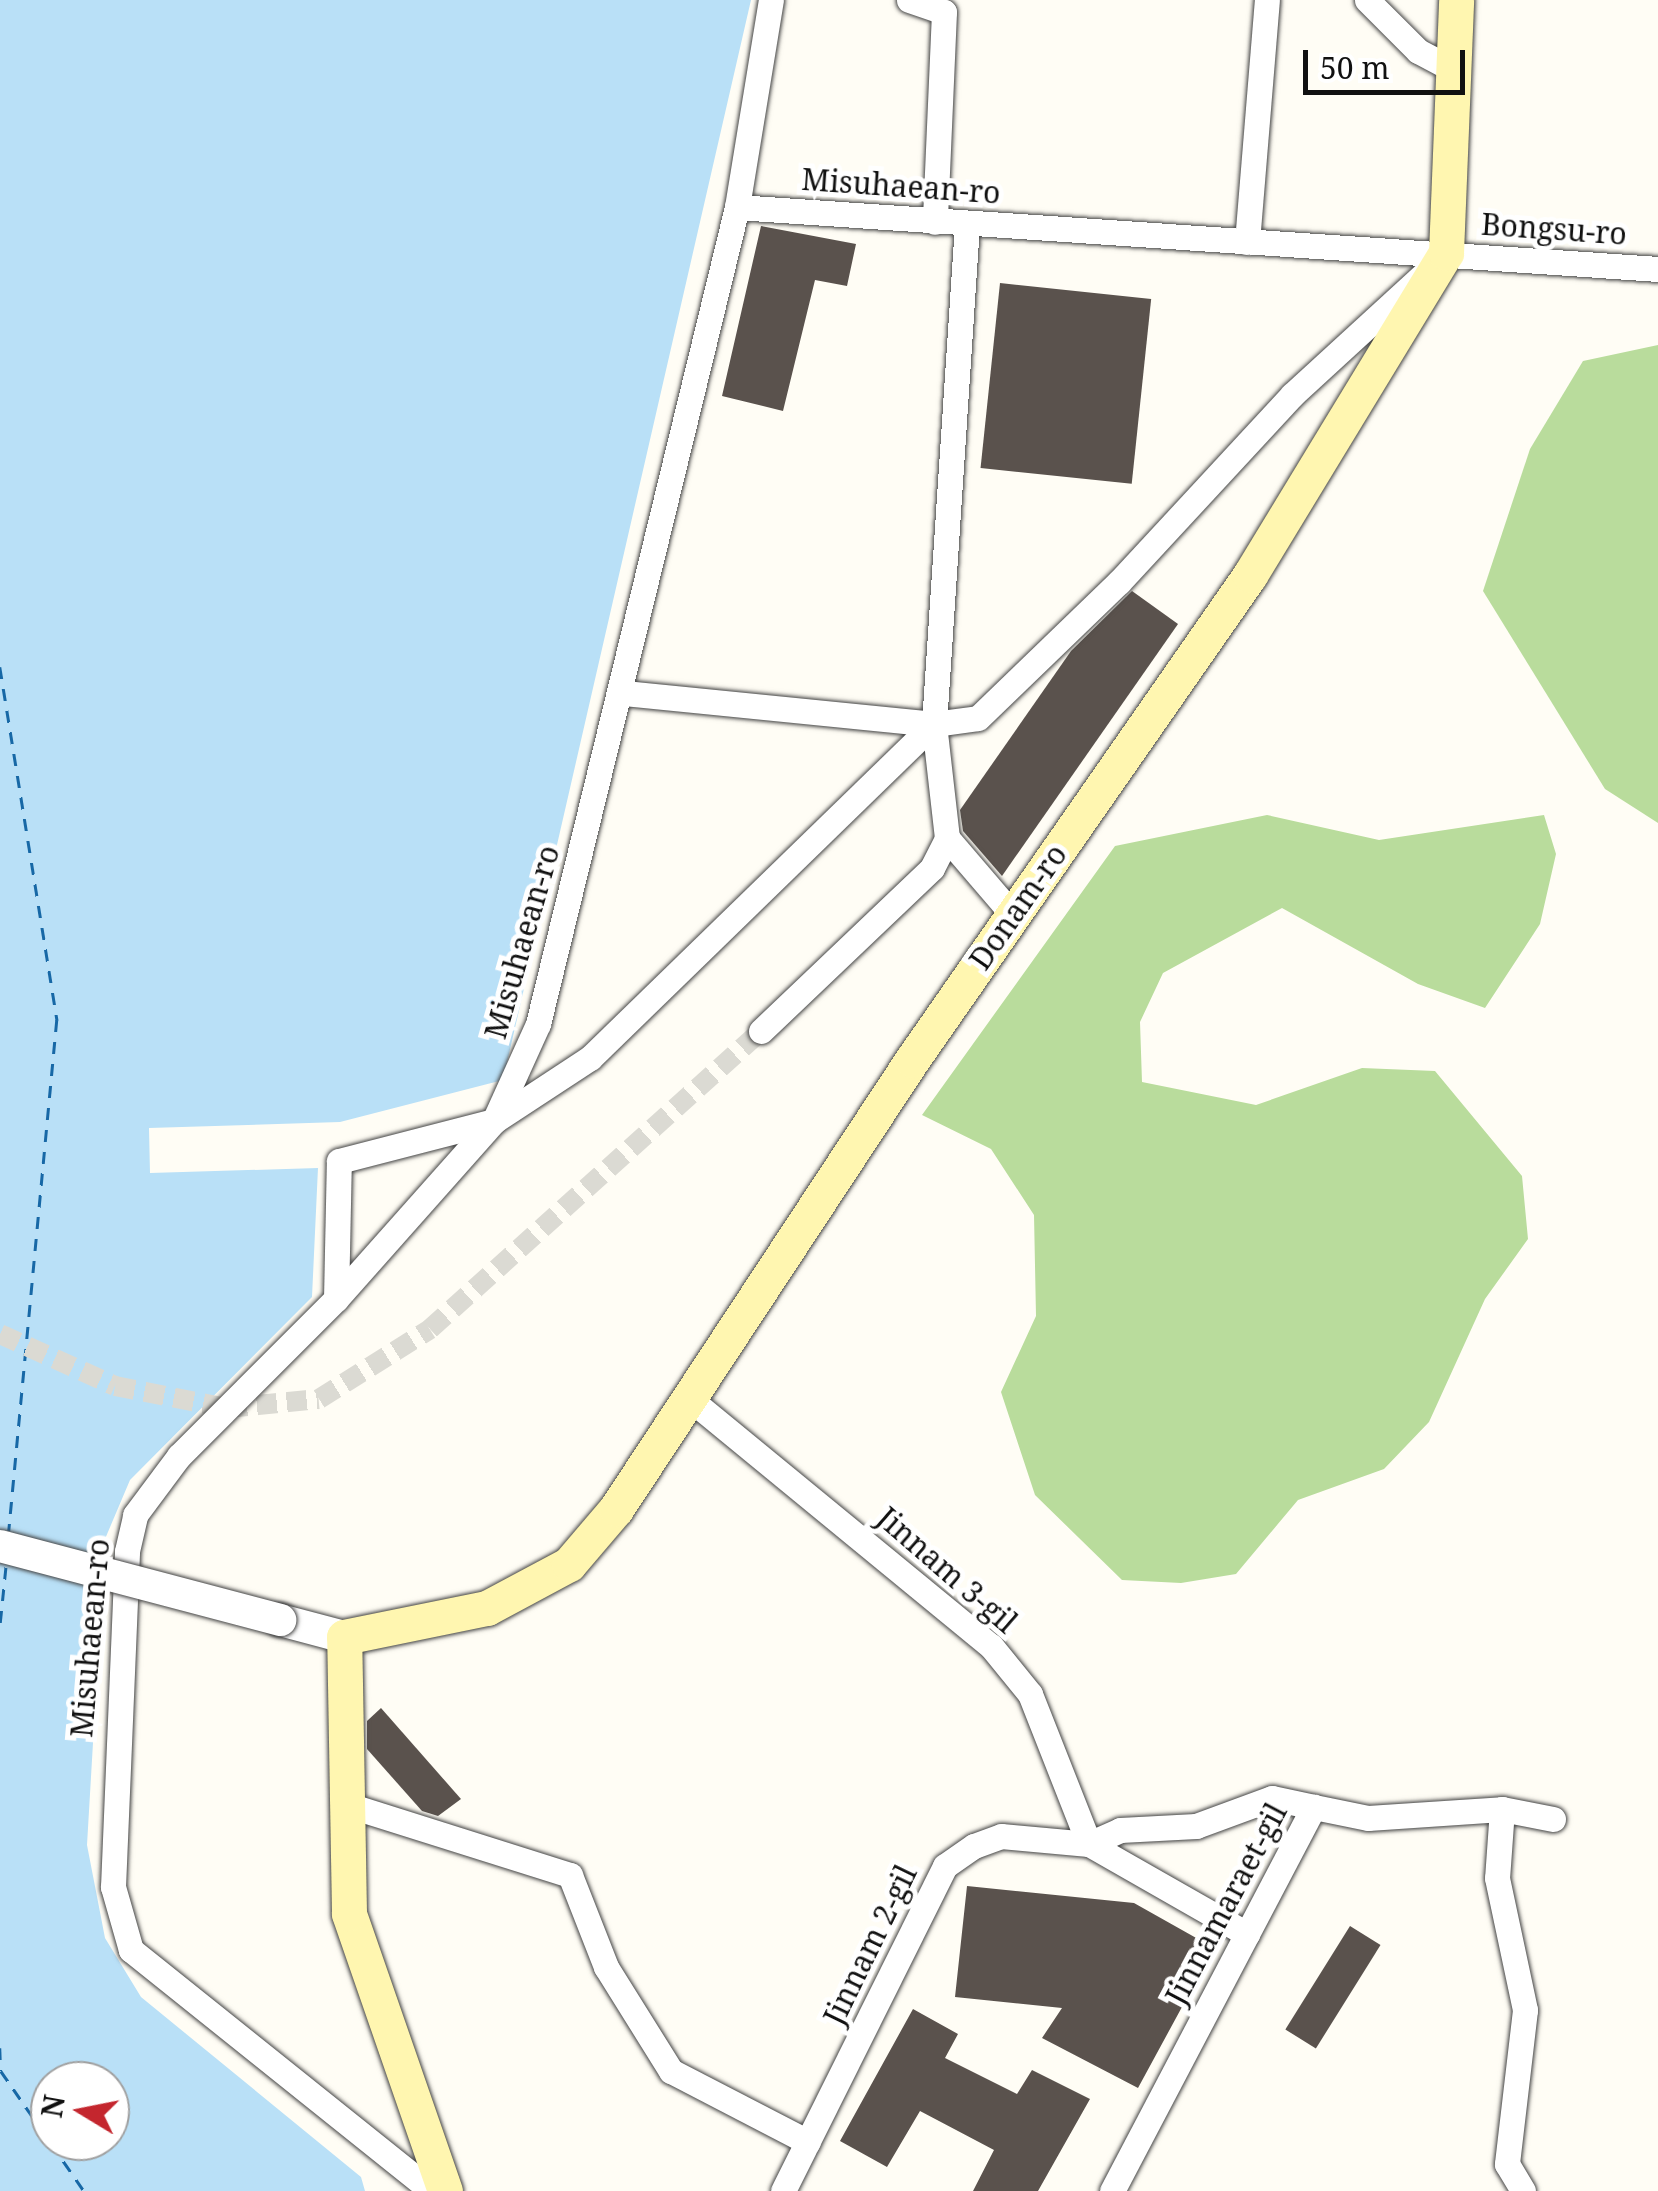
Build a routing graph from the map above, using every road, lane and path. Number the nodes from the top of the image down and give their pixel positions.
1 (770, 0) edge
2 (908, 0) edge
3 (1267, 0) edge
4 (1367, 0) edge
5 (1456, 0) edge
6 (1454, 70) junction
7 (737, 207) junction
8 (935, 222) junction
9 (967, 224) junction
10 (1246, 242) junction
11 (1446, 254) junction
12 (1658, 268) edge
13 (624, 693) junction
14 (934, 724) junction
15 (947, 838) junction
16 (1013, 915) junction
17 (762, 1031) tunnel mouth
18 (494, 1120) junction
19 (336, 1299) junction
20 (690, 1399) junction
21 (0, 1546) edge
22 (344, 1637) junction
23 (348, 1805) junction
24 (1314, 1807) junction
25 (1502, 1809) junction
26 (1552, 1820) dead end
27 (1089, 1844) junction
28 (1247, 1934) junction
29 (808, 2142) junction
30 (432, 2191) edge
31 (445, 2191) edge
32 (784, 2191) edge
33 (1112, 2191) edge
34 (1522, 2191) edge

1 - 7 street
2 - 8 street
3 - 10 street
4 - 6 street
5 - 6 main road, Donam-ro
6 - 11 main road, Donam-ro
7 - 8 street, Misuhaean-ro
7 - 13 street, Misuhaean-ro
8 - 9 street, Misuhaean-ro
9 - 10 street, Misuhaean-ro
9 - 14 street
10 - 11 street, Misuhaean-ro
11 - 12 street, Bongsu-ro
11 - 14 street
11 - 16 main road, Donam-ro
13 - 14 street
13 - 18 street, Misuhaean-ro
14 - 15 street
14 - 18 street
15 - 16 street
15 - 17 street
16 - 20 main road, Donam-ro
18 - 19 street, Misuhaean-ro
18 - 19 street
19 - 30 street, Misuhaean-ro
20 - 22 main road, Donam-ro
20 - 27 street, Jinnam 3-gil
21 - 22 street, bridge
22 - 23 main road
23 - 29 street
23 - 31 main road
24 - 25 street, Jinnamaraet-gil
24 - 27 street
24 - 28 street, Jinnamaraet-gil
25 - 26 street, Jinnamaraet-gil
25 - 34 street
27 - 28 street, Jinnam 2-gil
27 - 29 street, Jinnam 2-gil
28 - 33 street, Jinnamaraet-gil
29 - 32 street, Jinnam 2-gil

